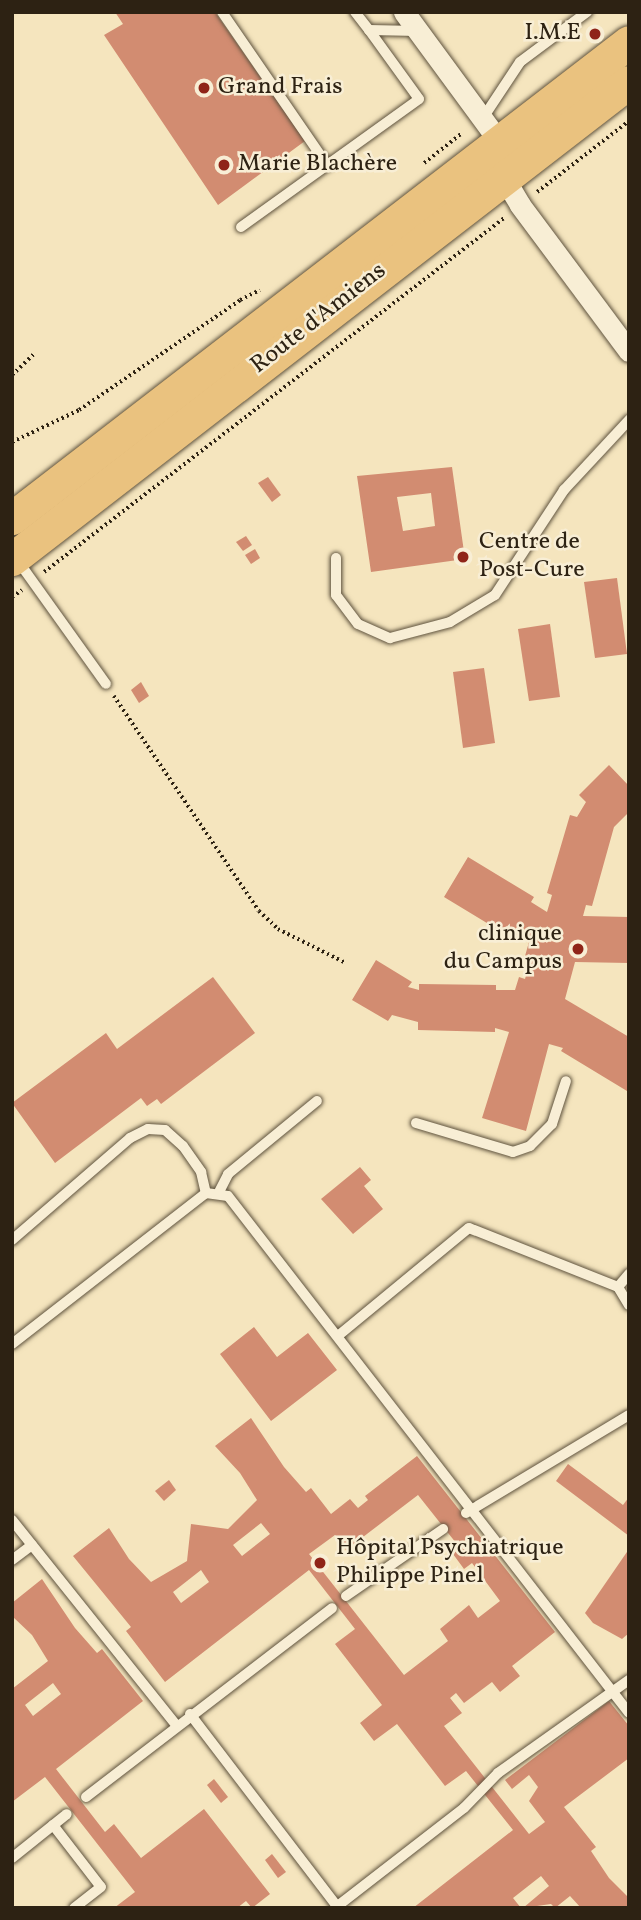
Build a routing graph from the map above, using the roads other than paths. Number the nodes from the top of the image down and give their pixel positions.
1 (222, 12) edge
2 (355, 12) edge
3 (404, 12) edge
4 (587, 12) edge
5 (369, 30) junction
6 (418, 31) junction
7 (629, 42) edge
8 (629, 82) edge
9 (490, 129) junction
10 (327, 165) junction
11 (512, 192) junction
12 (241, 227) dead end
13 (629, 351) edge
14 (629, 420) edge
15 (12, 518) edge
16 (335, 558) dead end
17 (20, 566) edge
18 (106, 684) road end
19 (566, 1081) dead end
20 (317, 1101) dead end
21 (416, 1124) dead end
22 (219, 1192) junction
23 (206, 1193) junction
24 (12, 1240) edge
25 (629, 1274) edge
26 (618, 1287) junction
27 (629, 1306) edge
28 (339, 1335) junction
29 (12, 1343) edge
30 (629, 1415) edge
31 (468, 1513) junction
32 (12, 1520) edge
33 (443, 1529) dead end
34 (32, 1545) junction
35 (12, 1560) edge
36 (346, 1596) dead end
37 (332, 1608) dead end
38 (629, 1680) edge
39 (612, 1691) junction
40 (629, 1713) edge
41 (190, 1714) junction
42 (176, 1725) junction
43 (86, 1797) dead end
44 (67, 1814) dead end
45 (53, 1825) junction
46 (12, 1858) edge
47 (336, 1907) edge
48 (74, 1908) edge

1 - 10 lane
2 - 5 lane
3 - 6 street
4 - 9 lane
5 - 6 lane
5 - 10 lane
6 - 9 street
7 - 9 main road, Route d'Amiens
8 - 11 main road, Route d'Amiens
9 - 11 street
9 - 15 main road, Route d'Amiens
10 - 12 lane
11 - 13 street
11 - 17 main road, Route d'Amiens
14 - 16 lane
17 - 18 lane
19 - 21 lane
20 - 22 lane
22 - 23 lane
22 - 28 lane
23 - 24 lane
23 - 29 lane
25 - 26 lane
26 - 27 lane
26 - 28 lane
28 - 31 lane
30 - 31 lane
31 - 39 lane
32 - 34 lane
33 - 36 lane
34 - 35 lane
34 - 42 lane
37 - 41 lane
38 - 39 lane
39 - 40 lane
39 - 47 lane
41 - 42 lane
41 - 47 lane
42 - 43 lane
44 - 45 lane
45 - 46 lane
45 - 48 lane

